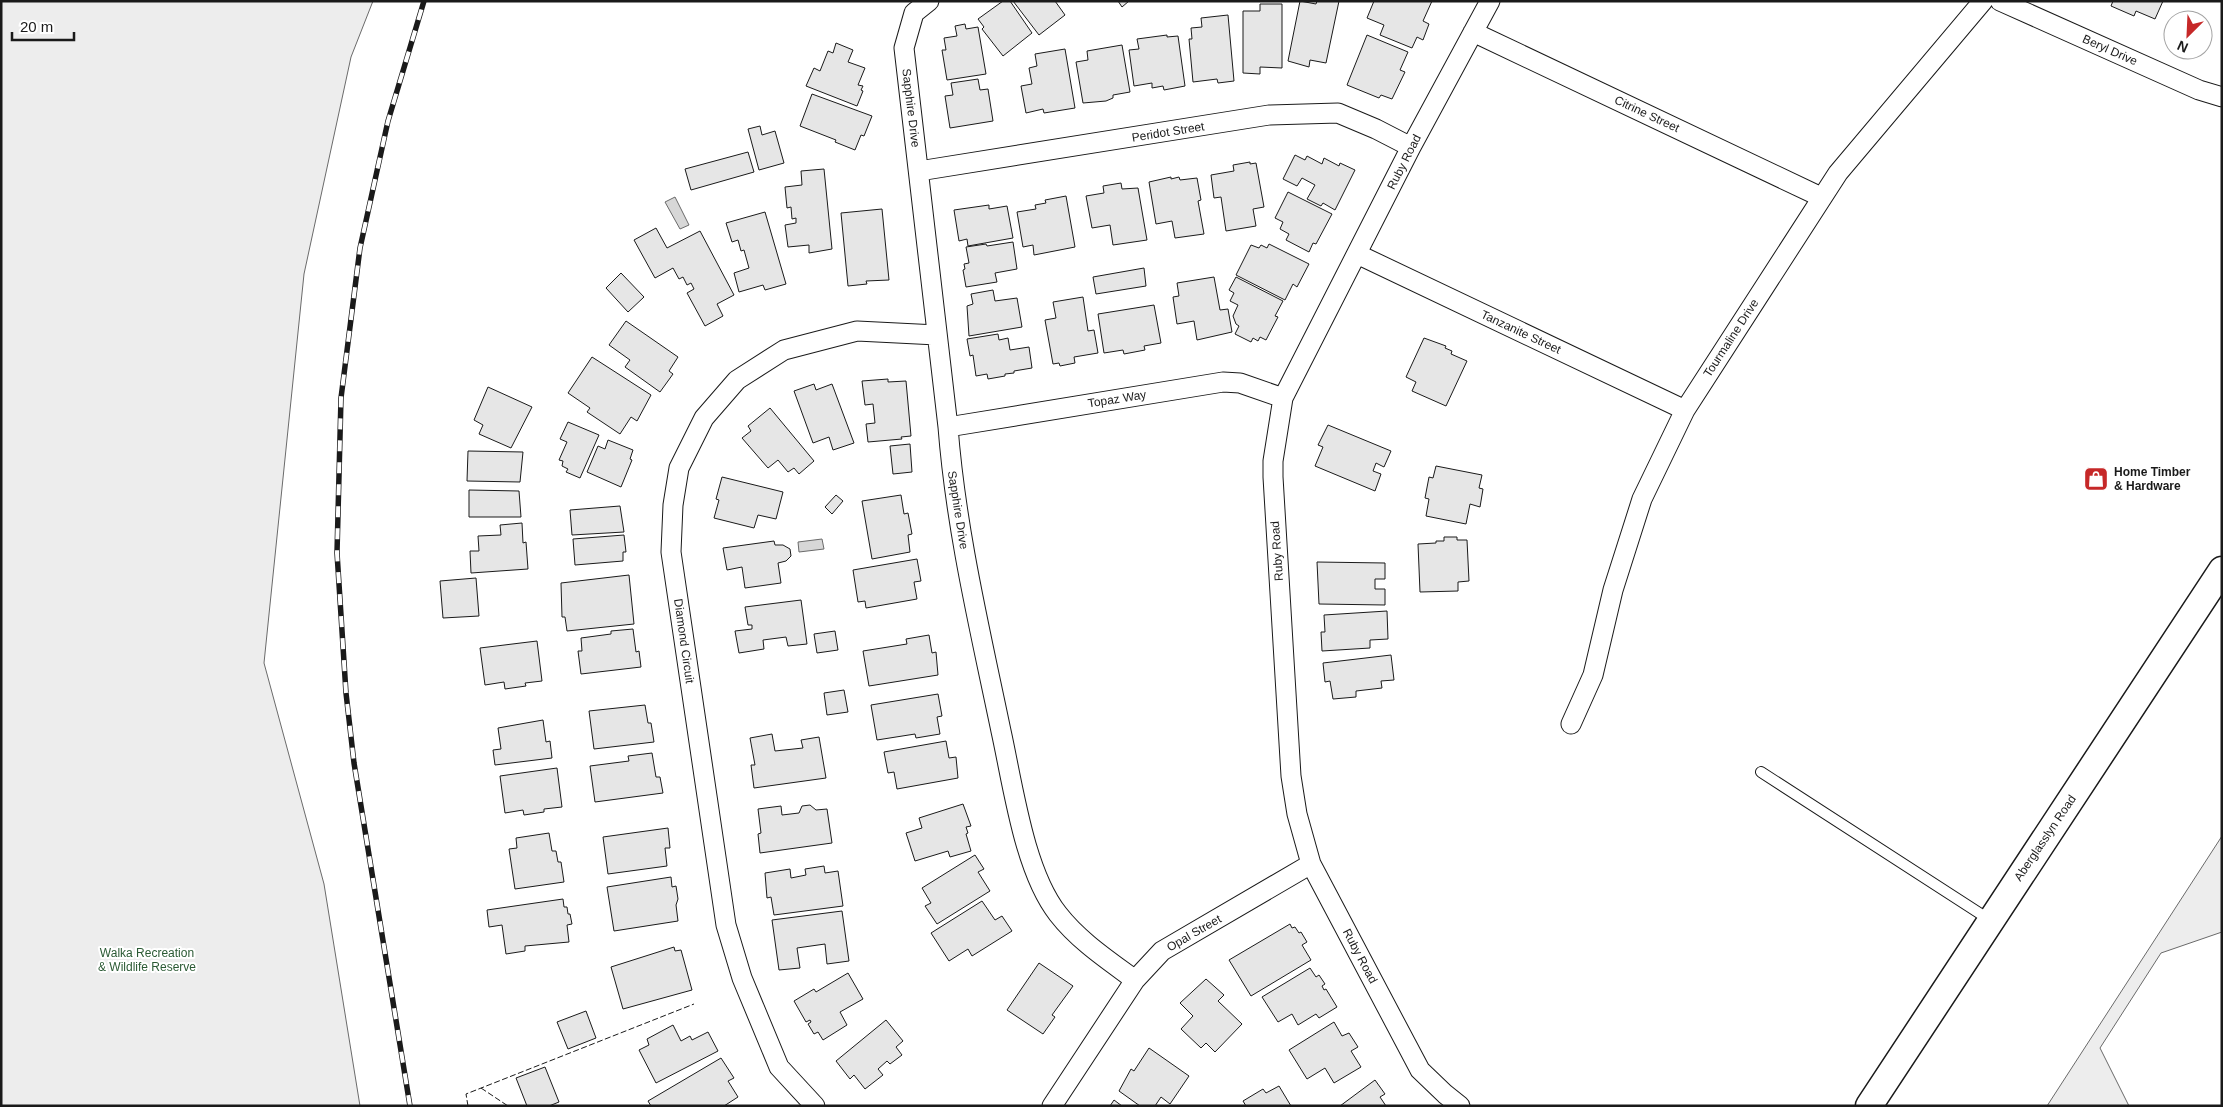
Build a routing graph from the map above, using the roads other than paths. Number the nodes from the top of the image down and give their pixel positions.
1 (929, 1) edge
2 (1490, 1) edge
3 (1982, 1) edge
4 (2000, 1) edge
5 (1473, 32) junction
6 (2222, 97) edge
7 (1412, 146) junction
8 (920, 171) junction
9 (1821, 197) junction
10 (1357, 254) junction
11 (937, 335) junction
12 (1283, 398) junction
13 (1685, 410) junction
14 (948, 427) junction
15 (2222, 570) edge
16 (1571, 724) dead end
17 (1761, 772) dead end
18 (1311, 864) junction
19 (1990, 920) junction
20 (1135, 980) junction
21 (815, 1106) edge
22 (1052, 1106) edge
23 (1460, 1106) edge
24 (1869, 1106) edge

1 - 8 street, Sapphire Drive
2 - 5 street, Ruby Road
3 - 9 street, Tourmaline Drive
4 - 6 street, Beryl Drive
5 - 7 street, Ruby Road
5 - 9 street, Citrine Street
7 - 8 street, Peridot Street
7 - 10 street, Ruby Road
8 - 11 street, Sapphire Drive
9 - 13 street, Tourmaline Drive
10 - 12 street, Ruby Road
10 - 13 street, Tanzanite Street
11 - 14 street, Sapphire Drive
11 - 21 street, Diamond Circuit
12 - 14 street, Topaz Way
12 - 18 street, Ruby Road
13 - 16 street, Tourmaline Drive
14 - 20 street, Sapphire Drive
15 - 19 main road, Aberglasslyn Road
17 - 19 lane
18 - 20 street, Opal Street
18 - 23 street, Ruby Road
19 - 24 main road, Aberglasslyn Road
20 - 22 street, Opal Street

